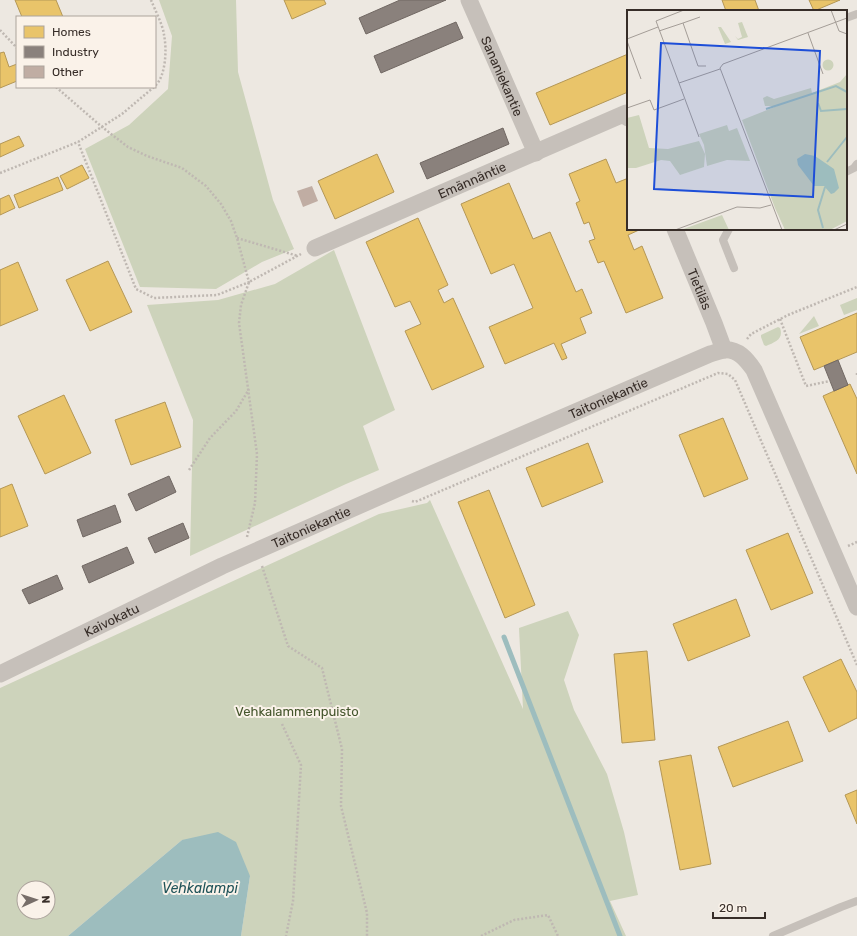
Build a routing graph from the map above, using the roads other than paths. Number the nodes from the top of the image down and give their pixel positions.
1 (469, 0) edge
2 (857, 14) edge
3 (847, 18) edge
4 (627, 114) edge
5 (536, 153) junction
6 (857, 164) edge
7 (847, 172) edge
8 (675, 230) edge
9 (728, 230) edge
10 (315, 248) road end
11 (734, 268) dead end
12 (731, 351) junction
13 (222, 566) joint
14 (857, 607) edge
15 (0, 674) edge
16 (857, 901) edge
17 (773, 936) edge

1 - 5 street, Sananiekantie
2 - 3 lane
4 - 5 street, Emännäntie
5 - 10 street, Emännäntie
6 - 7 lane
8 - 12 street, Tietiläs
9 - 11 lane
12 - 13 street, Taitoniekantie
12 - 14 street
13 - 15 street, Kaivokatu
16 - 17 lane

